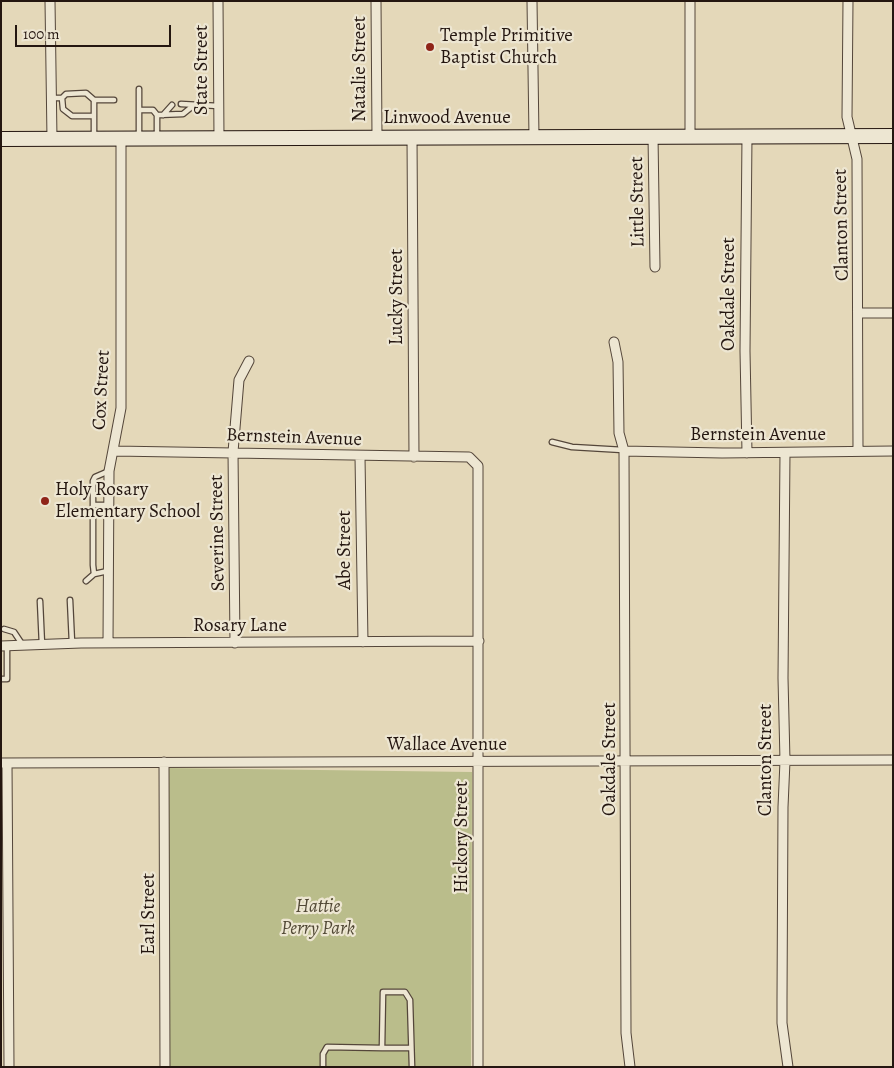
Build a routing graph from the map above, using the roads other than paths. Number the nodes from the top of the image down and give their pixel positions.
1 (50, 1) edge
2 (218, 1) edge
3 (376, 1) edge
4 (532, 1) edge
5 (690, 1) edge
6 (848, 1) edge
7 (139, 89) dead end
8 (51, 98) junction
9 (62, 98) junction
10 (94, 100) junction
11 (114, 100) dead end
12 (181, 104) dead end
13 (172, 105) dead end
14 (194, 105) junction
15 (219, 106) junction
16 (139, 110) junction
17 (157, 114) junction
18 (163, 114) junction
19 (94, 116) junction
20 (654, 136) junction
21 (690, 136) junction
22 (747, 136) junction
23 (853, 136) junction
24 (893, 136) edge
25 (377, 137) junction
26 (412, 137) junction
27 (534, 137) junction
28 (94, 138) junction
29 (121, 138) junction
30 (139, 138) junction
31 (157, 138) junction
32 (219, 138) junction
33 (1, 139) edge
34 (52, 139) junction
35 (655, 267) dead end
36 (859, 313) junction
37 (893, 313) edge
38 (614, 342) dead end
39 (249, 361) dead end
40 (552, 442) dead end
41 (624, 450) junction
42 (858, 450) junction
43 (114, 451) junction
44 (893, 451) edge
45 (234, 452) junction
46 (748, 453) junction
47 (785, 453) junction
48 (360, 457) junction
49 (414, 457) junction
50 (473, 459) joint
51 (109, 471) junction
52 (93, 505) junction
53 (108, 505) junction
54 (108, 572) junction
55 (94, 574) junction
56 (86, 581) dead end
57 (70, 600) dead end
58 (40, 601) dead end
59 (4, 630) dead end
60 (479, 641) junction
61 (235, 642) junction
62 (363, 642) junction
63 (72, 643) junction
64 (108, 643) junction
65 (23, 645) junction
66 (42, 645) junction
67 (4, 646) edge
68 (1, 679) edge
69 (893, 760) edge
70 (478, 761) junction
71 (785, 761) junction
72 (164, 762) junction
73 (626, 762) junction
74 (4, 763) edge
75 (382, 1048) junction
76 (411, 1048) junction
77 (9, 1067) edge
78 (165, 1067) edge
79 (323, 1067) edge
80 (412, 1067) edge
81 (478, 1067) edge
82 (630, 1067) edge
83 (788, 1067) edge

1 - 8 street
2 - 15 street, State Street
3 - 25 street, Natalie Street
4 - 27 street
5 - 21 street
6 - 23 street, Clanton Street
7 - 16 lane
8 - 9 lane
8 - 34 street
9 - 10 lane
9 - 19 lane
10 - 11 lane
10 - 19 lane
12 - 14 lane
13 - 18 lane
14 - 15 lane
14 - 18 lane
15 - 32 street, State Street
16 - 17 lane
16 - 30 lane
17 - 18 lane
17 - 31 lane
19 - 28 lane
20 - 21 main road, Linwood Avenue
20 - 27 main road, Linwood Avenue
20 - 35 street, Little Street
21 - 22 main road, Linwood Avenue
22 - 23 main road, Linwood Avenue
22 - 46 street, Oakdale Street
23 - 24 main road, Linwood Avenue
23 - 36 street, Clanton Street
25 - 26 main road, Linwood Avenue
25 - 32 main road, Linwood Avenue
26 - 27 main road, Linwood Avenue
26 - 49 street, Lucky Street
28 - 29 main road, Linwood Avenue
28 - 34 main road, Linwood Avenue
29 - 30 main road, Linwood Avenue
29 - 43 street, Cox Street
30 - 31 main road, Linwood Avenue
31 - 32 main road, Linwood Avenue
33 - 34 main road, Linwood Avenue
36 - 37 street
36 - 42 street, Clanton Street
38 - 41 street, Oakdale Street
39 - 45 street, Severine Street
40 - 41 lane
41 - 46 street, Bernstein Avenue
41 - 73 street, Oakdale Street
42 - 44 street, Bernstein Avenue
42 - 47 street, Bernstein Avenue
43 - 45 street, Bernstein Avenue
43 - 51 street, Cox Street
45 - 48 street, Bernstein Avenue
45 - 61 street, Severine Street
46 - 47 street, Bernstein Avenue
47 - 71 street, Clanton Street
48 - 49 street, Bernstein Avenue
48 - 62 street, Abe Street
49 - 50 street, Bernstein Avenue
50 - 60 street, Hickory Street
51 - 52 lane
51 - 53 street, Cox Street
52 - 53 lane
52 - 55 lane
53 - 54 street, Cox Street
54 - 55 lane
54 - 64 street, Cox Street
55 - 56 lane
57 - 63 lane
58 - 66 lane
59 - 65 lane
60 - 62 street, Rosary Lane
60 - 70 street, Hickory Street
61 - 62 street, Rosary Lane
61 - 64 street, Rosary Lane
63 - 64 street, Rosary Lane
63 - 66 street, Rosary Lane
65 - 66 street, Rosary Lane
65 - 67 street, Rosary Lane
67 - 68 lane
69 - 71 street, Wallace Avenue
70 - 72 street, Wallace Avenue
70 - 73 street, Wallace Avenue
70 - 81 street, Hickory Street
71 - 73 street, Wallace Avenue
71 - 83 street, Clanton Street
72 - 74 street, Wallace Avenue
72 - 78 street, Earl Street
73 - 82 street, Oakdale Street
74 - 77 street
75 - 76 lane
75 - 76 lane
75 - 79 lane
76 - 80 lane

